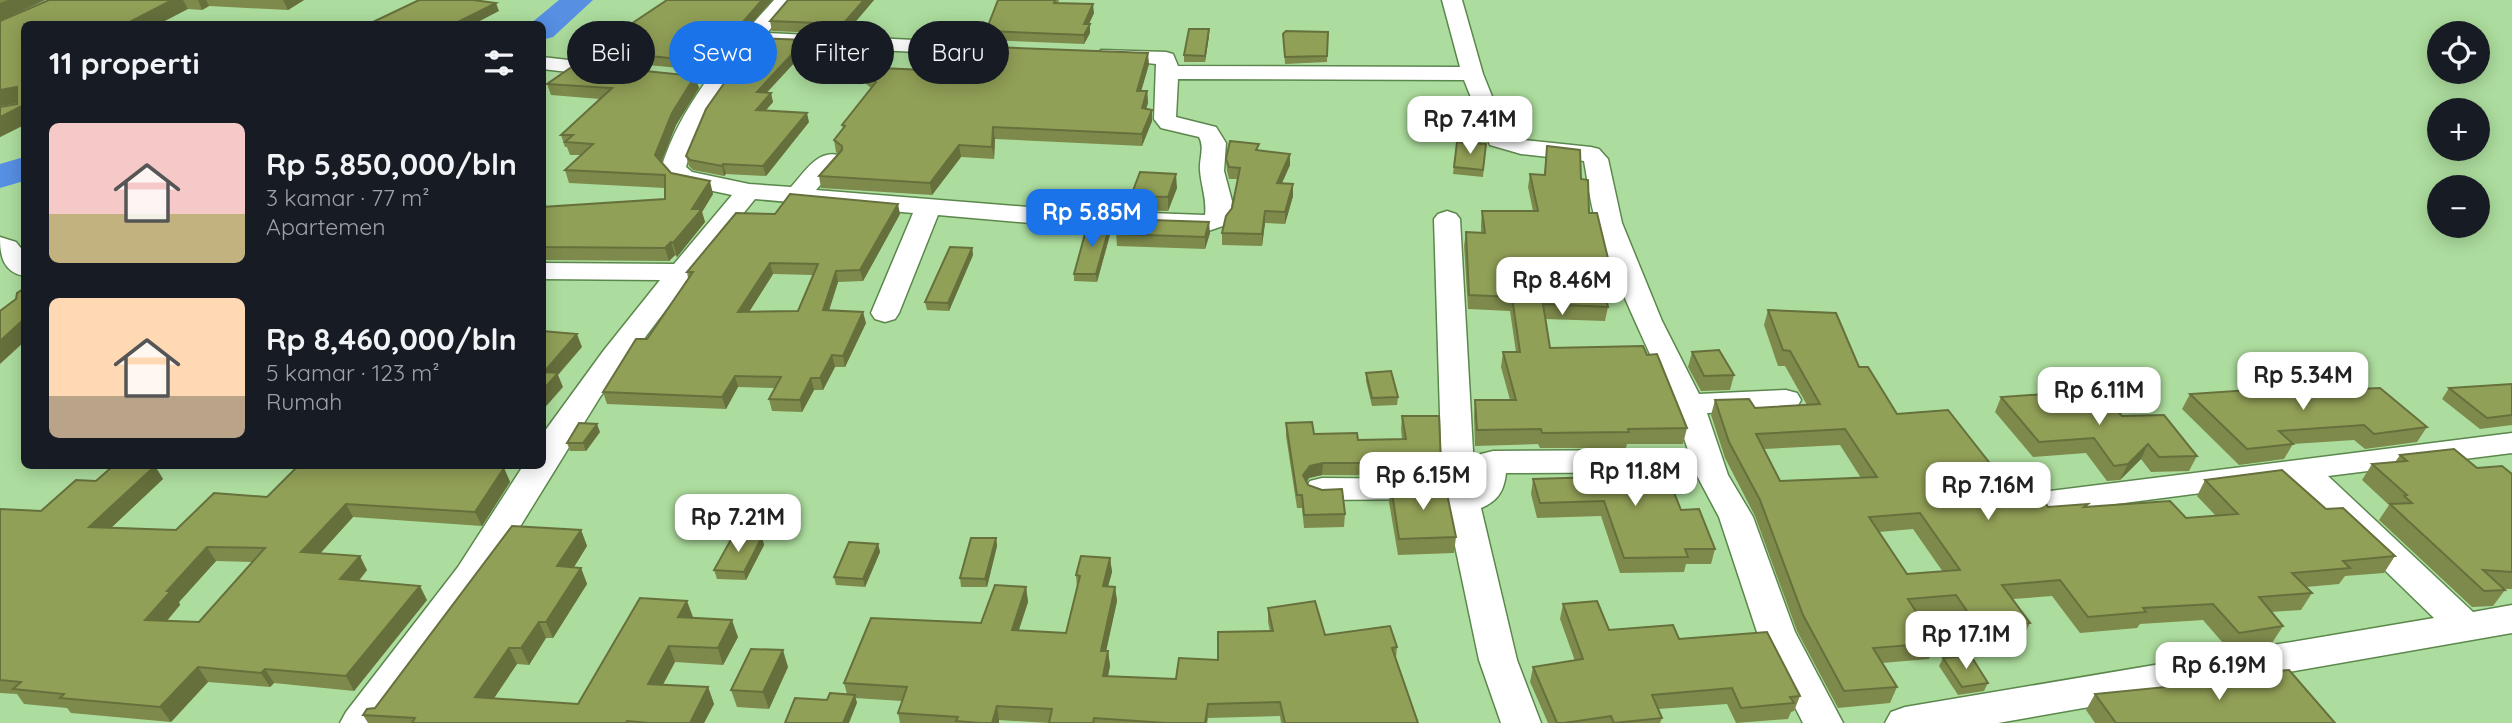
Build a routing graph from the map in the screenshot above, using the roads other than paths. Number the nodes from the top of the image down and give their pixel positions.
1 (785, 0) edge
2 (1452, 0) edge
3 (762, 21) edge
4 (777, 36) edge
5 (908, 44) edge
6 (1090, 53) edge
7 (546, 63) edge
8 (567, 66) edge
9 (1168, 72) junction
10 (1472, 74) junction
11 (716, 84) edge
12 (830, 160) edge
13 (749, 191) junction
14 (797, 196) junction
15 (929, 206) junction
16 (1447, 219) dead end
17 (546, 271) edge
18 (683, 272) junction
19 (885, 313) dead end
20 (1786, 400) dead end
21 (1689, 404) junction
22 (2512, 443) edge
23 (546, 454) edge
24 (1707, 461) junction
25 (2301, 468) junction
26 (538, 469) edge
27 (1322, 489) edge
28 (1462, 498) junction
29 (2039, 502) edge
30 (2512, 620) edge
31 (2465, 626) junction
32 (360, 723) edge
33 (1521, 723) edge
34 (1823, 723) edge
35 (1905, 723) edge

1 - 3 street
2 - 10 street
4 - 5 street
6 - 9 street
7 - 8 street
9 - 10 street
9 - 15 street
10 - 21 street
11 - 13 street
12 - 14 street
13 - 14 street
13 - 18 street
14 - 15 street
15 - 19 street
16 - 28 street
17 - 18 street
18 - 23 street
20 - 21 street
21 - 24 street
22 - 25 street
24 - 28 street
24 - 34 street
25 - 29 street
25 - 31 street
26 - 32 street
27 - 28 street
28 - 33 street
30 - 31 street
31 - 35 street

